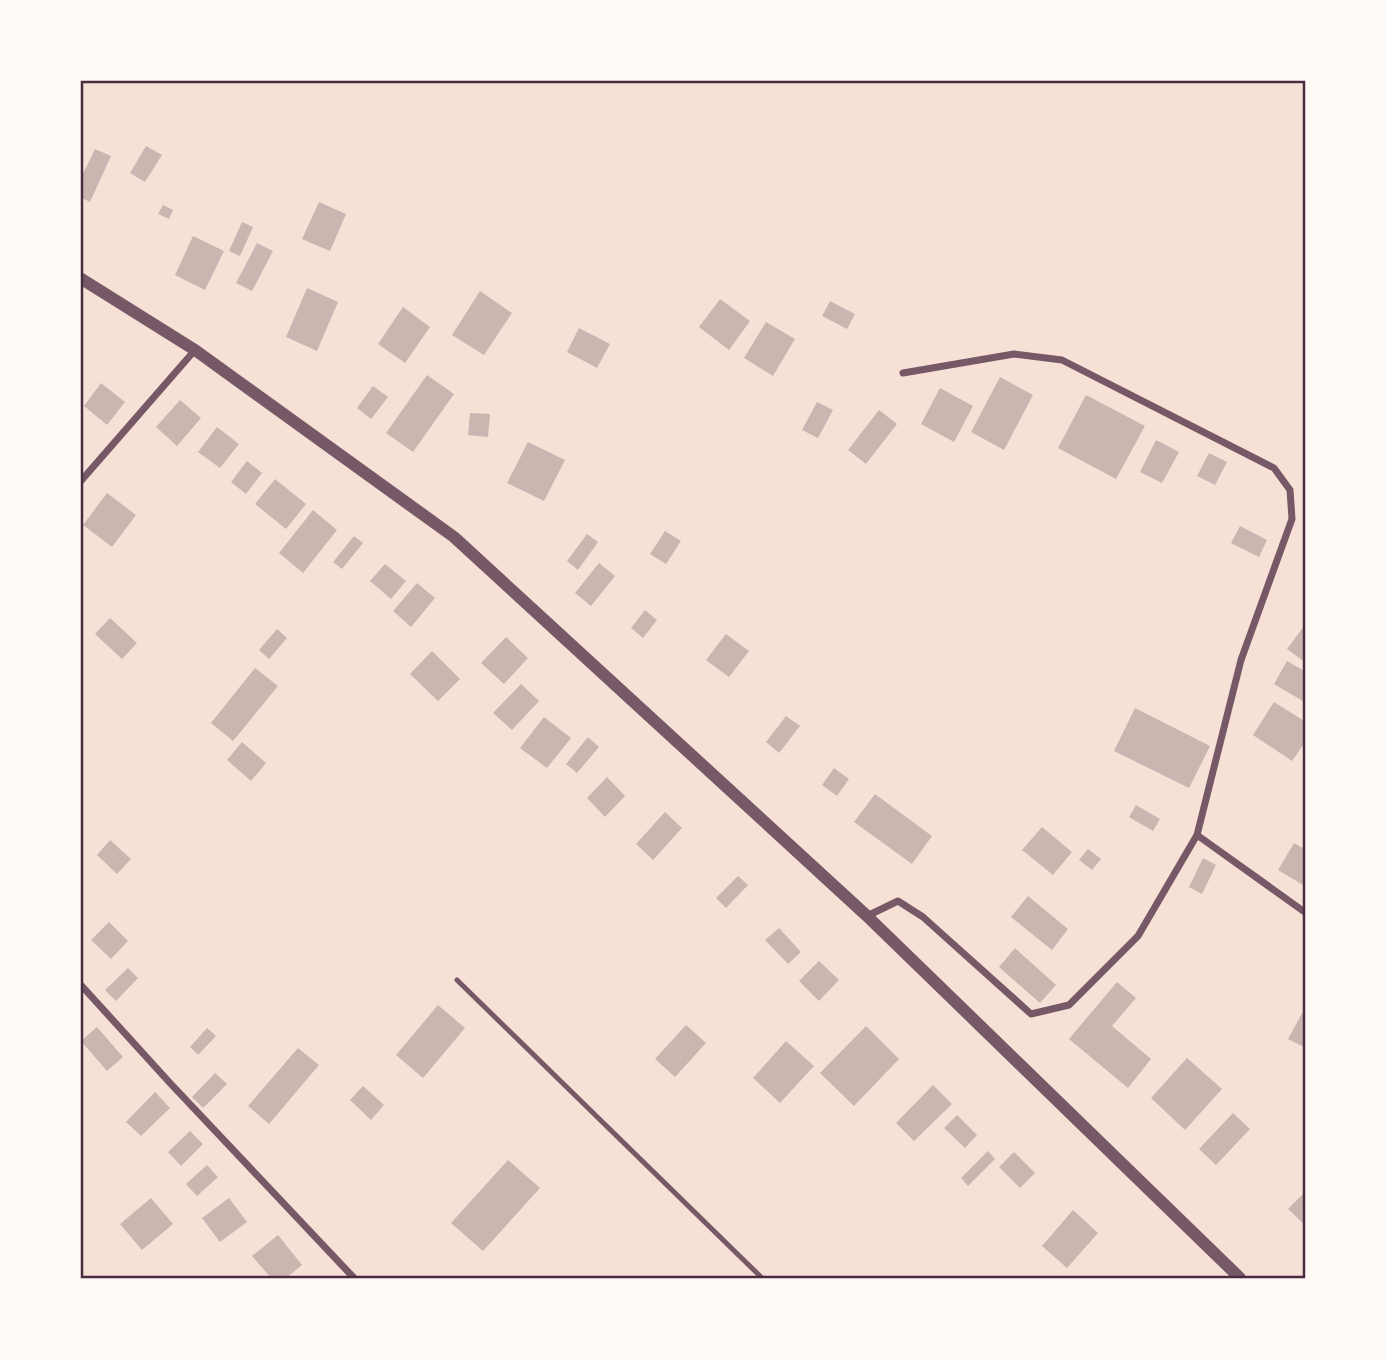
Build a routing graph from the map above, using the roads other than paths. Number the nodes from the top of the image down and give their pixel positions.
1 (80, 278) edge
2 (195, 350) junction
3 (903, 373) dead end
4 (80, 482) edge
5 (1198, 835) junction
6 (1306, 913) edge
7 (867, 916) junction
8 (457, 980) dead end
9 (80, 984) edge
10 (354, 1279) edge
11 (762, 1279) edge
12 (1240, 1279) edge

1 - 2 street
2 - 4 street
2 - 7 street
3 - 5 street
5 - 6 street
5 - 7 street
7 - 12 street
8 - 11 lane
9 - 10 street

